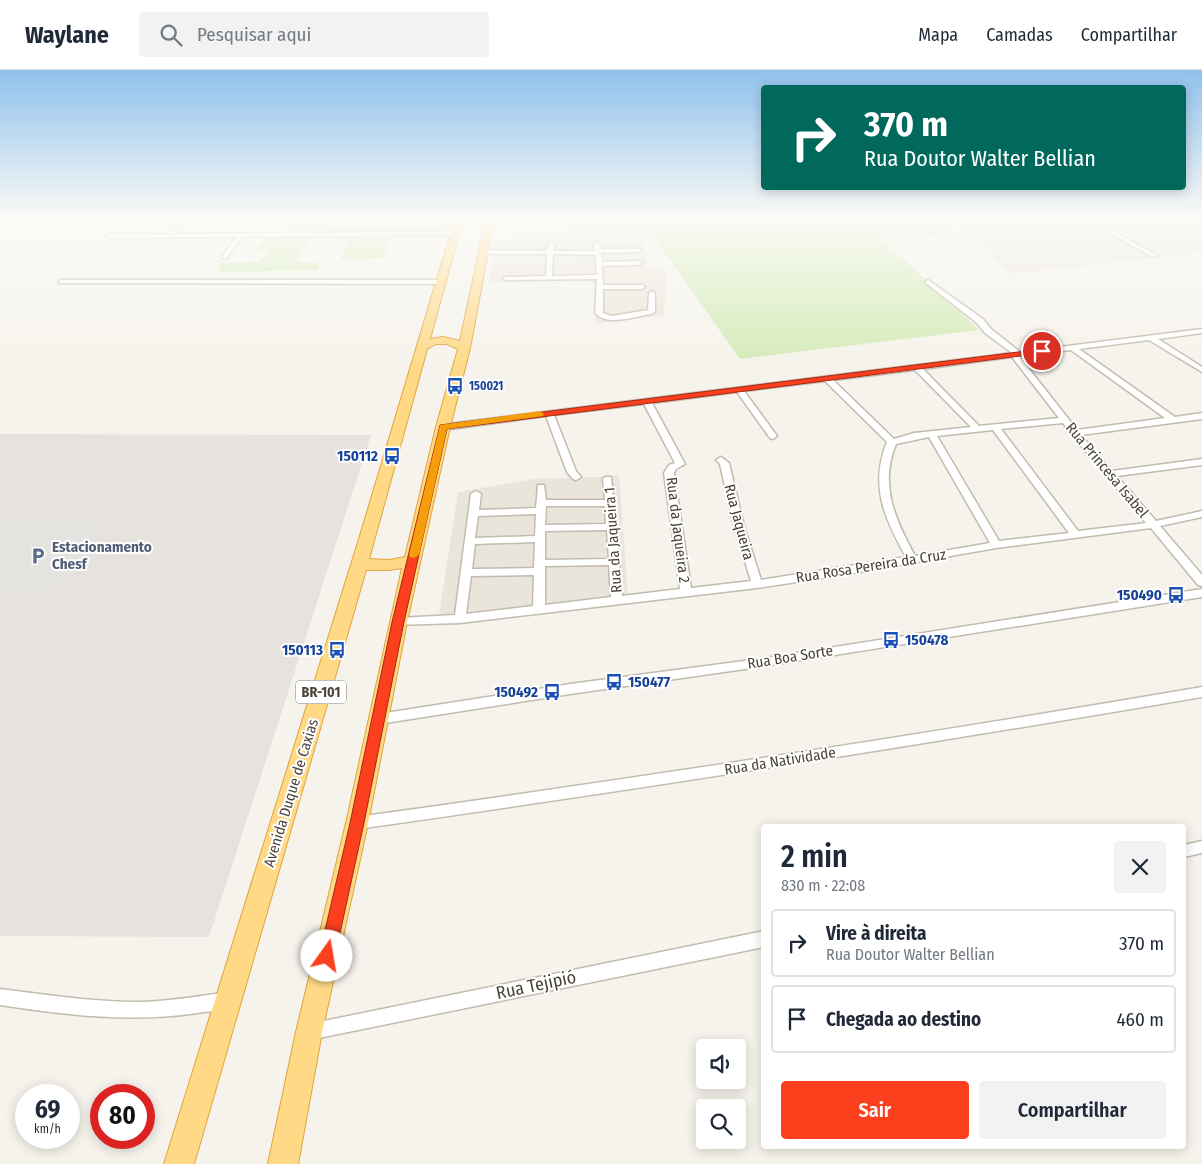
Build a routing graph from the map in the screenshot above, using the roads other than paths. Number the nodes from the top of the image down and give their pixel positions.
1 (445, 270) edge
2 (477, 270) edge
3 (550, 270) edge
4 (599, 270) edge
5 (549, 277) junction
6 (600, 277) junction
7 (506, 278) dead end
8 (61, 282) dead end
9 (442, 282) junction
10 (928, 282) dead end
11 (599, 287) junction
12 (642, 287) dead end
13 (652, 293) dead end
14 (429, 324) junction
15 (458, 328) junction
16 (1202, 331) edge
17 (1150, 337) junction
18 (423, 347) junction
19 (1072, 347) junction
20 (464, 348) junction
21 (1016, 355) junction
22 (916, 367) junction
23 (1202, 370) edge
24 (827, 379) junction
25 (739, 390) junction
26 (647, 401) junction
27 (548, 413) junction
28 (1202, 416) edge
29 (1064, 420) junction
30 (1173, 420) junction
31 (443, 427) junction
32 (995, 427) junction
33 (977, 429) junction
34 (1075, 433) junction
35 (932, 435) junction
36 (773, 436) dead end
37 (892, 442) junction
38 (721, 460) dead end
39 (1202, 462) edge
40 (1110, 474) junction
41 (576, 477) dead end
42 (608, 479) dead end
43 (541, 487) dead end
44 (476, 494) dead end
45 (610, 503) junction
46 (541, 507) junction
47 (473, 512) junction
48 (1202, 514) edge
49 (1153, 524) junction
50 (611, 527) junction
51 (540, 528) junction
52 (1076, 534) junction
53 (540, 539) junction
54 (470, 541) junction
55 (996, 546) junction
56 (912, 559) junction
57 (412, 561) junction
58 (613, 562) junction
59 (360, 564) junction
60 (540, 567) junction
61 (466, 573) junction
62 (1202, 582) edge
63 (757, 584) junction
64 (686, 592) junction
65 (1202, 593) edge
66 (617, 601) junction
67 (539, 609) junction
68 (460, 619) junction
69 (398, 622) junction
70 (1202, 692) edge
71 (378, 719) junction
72 (357, 823) junction
73 (1202, 847) edge
74 (1186, 851) edge
75 (761, 940) edge
76 (0, 997) edge
77 (228, 1000) junction
78 (309, 1032) junction
79 (179, 1164) edge
80 (284, 1164) edge

1 - 9 highway, Avenida Duque de Caxias / BR-101
2 - 15 highway
3 - 5 street
4 - 6 street
5 - 6 street
5 - 7 street
6 - 11 street
8 - 9 street
9 - 14 highway, Avenida Duque de Caxias / BR-101
10 - 21 street, Rua Princesa Isabel
11 - 12 street
11 - 13 street
14 - 15 highway
14 - 18 highway, Avenida Duque de Caxias / BR-101
15 - 20 highway
16 - 17 street
17 - 19 street
17 - 23 street
18 - 20 highway
18 - 59 highway, Avenida Duque de Caxias / BR-101
19 - 21 street
19 - 30 street
20 - 31 highway
21 - 22 street
21 - 29 street, Rua Princesa Isabel
22 - 24 street
22 - 33 street
24 - 25 street
24 - 37 street
25 - 26 street
25 - 36 street
26 - 27 street
26 - 64 street, Rua da Jaqueira 2
27 - 31 street
27 - 41 street
28 - 30 street
29 - 32 street
29 - 34 street, Rua Princesa Isabel
30 - 34 street
31 - 57 highway
32 - 33 street
32 - 52 street
33 - 35 street
34 - 40 street, Rua Princesa Isabel
35 - 37 street
35 - 55 street
37 - 56 street
38 - 63 street, Rua Jaqueira
39 - 40 street
40 - 49 street, Rua Princesa Isabel
42 - 45 street, Rua da Jaqueira 1
43 - 46 street
44 - 47 street
45 - 46 street
45 - 50 street, Rua da Jaqueira 1
46 - 47 street
46 - 51 street
47 - 54 street
48 - 49 street, Rua Rosa Pereira da Cruz
49 - 52 street, Rua Rosa Pereira da Cruz
49 - 62 street, Rua Princesa Isabel
50 - 51 street
50 - 58 street, Rua da Jaqueira 1
51 - 53 street
52 - 55 street, Rua Rosa Pereira da Cruz
53 - 54 street
53 - 60 street
54 - 61 street
55 - 56 street, Rua Rosa Pereira da Cruz
56 - 63 street, Rua Rosa Pereira da Cruz
57 - 59 highway
57 - 69 highway
58 - 60 street
58 - 66 street, Rua da Jaqueira 1
59 - 77 highway, Avenida Duque de Caxias / BR-101
60 - 61 street
60 - 67 street
61 - 68 street
63 - 64 street, Rua Rosa Pereira da Cruz
64 - 66 street, Rua Rosa Pereira da Cruz
65 - 71 street, Rua Boa Sorte
66 - 67 street, Rua Rosa Pereira da Cruz
67 - 68 street, Rua Rosa Pereira da Cruz
68 - 69 street, Rua Rosa Pereira da Cruz
69 - 71 highway
70 - 72 street, Rua da Natividade
71 - 72 highway
72 - 78 highway
73 - 74 street
75 - 78 street, Rua Tejipió
76 - 77 street
77 - 79 highway, Avenida Duque de Caxias / BR-101
78 - 80 highway

